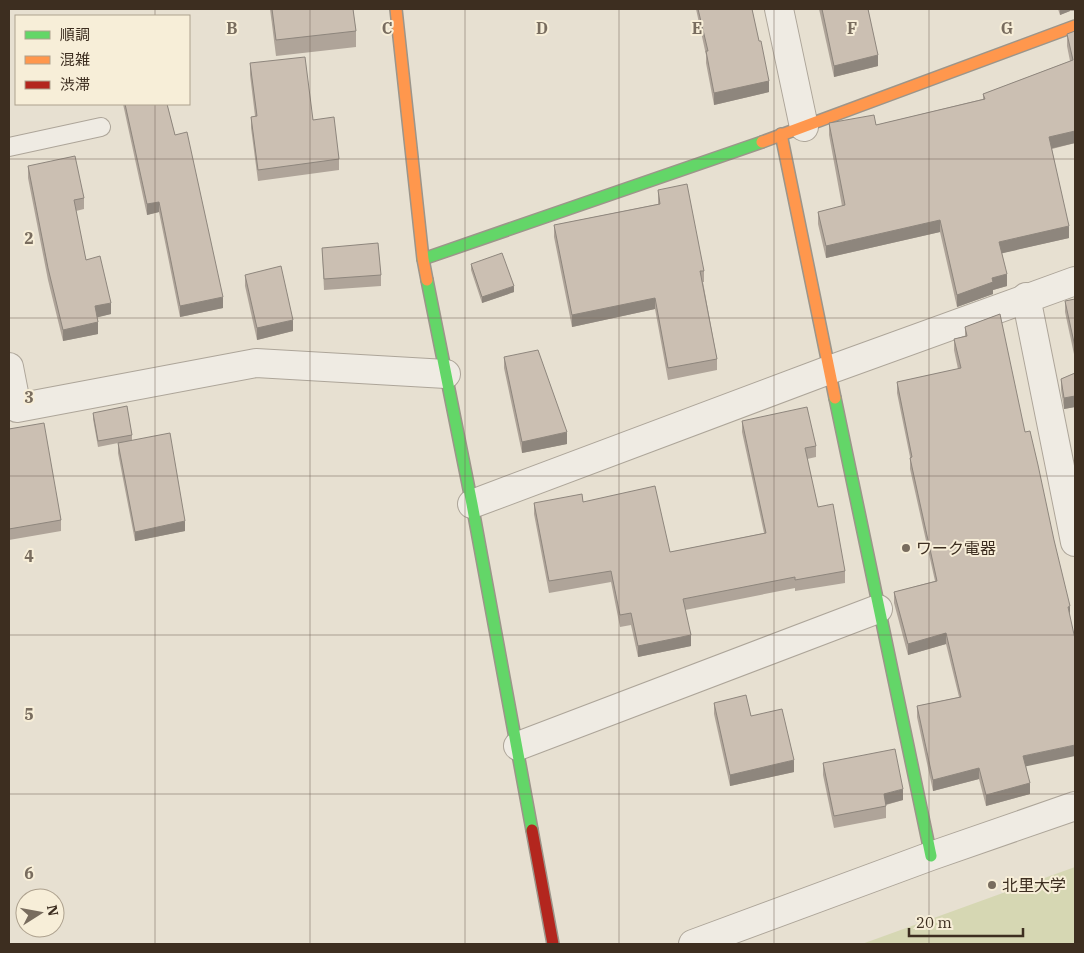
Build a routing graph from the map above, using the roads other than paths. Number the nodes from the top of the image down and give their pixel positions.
1 (396, 9) edge
2 (779, 9) edge
3 (1075, 26) edge
4 (101, 127) dead end
5 (793, 130) junction
6 (9, 146) edge
7 (423, 260) junction
8 (1075, 281) edge
9 (1026, 297) junction
10 (9, 367) edge
11 (829, 370) junction
12 (446, 374) junction
13 (472, 504) junction
14 (1075, 542) edge
15 (878, 610) junction
16 (518, 746) junction
17 (1075, 806) edge
18 (931, 856) junction
19 (553, 944) edge
20 (693, 944) edge

1 - 7 street
2 - 5 street
3 - 5 street
4 - 6 lane
5 - 7 street
5 - 11 street
7 - 12 street
8 - 9 street
9 - 11 street
9 - 14 street
10 - 12 street
11 - 13 street
11 - 15 street
12 - 13 street
13 - 16 street
15 - 16 street
15 - 18 street
16 - 19 street
17 - 18 street
18 - 20 street

